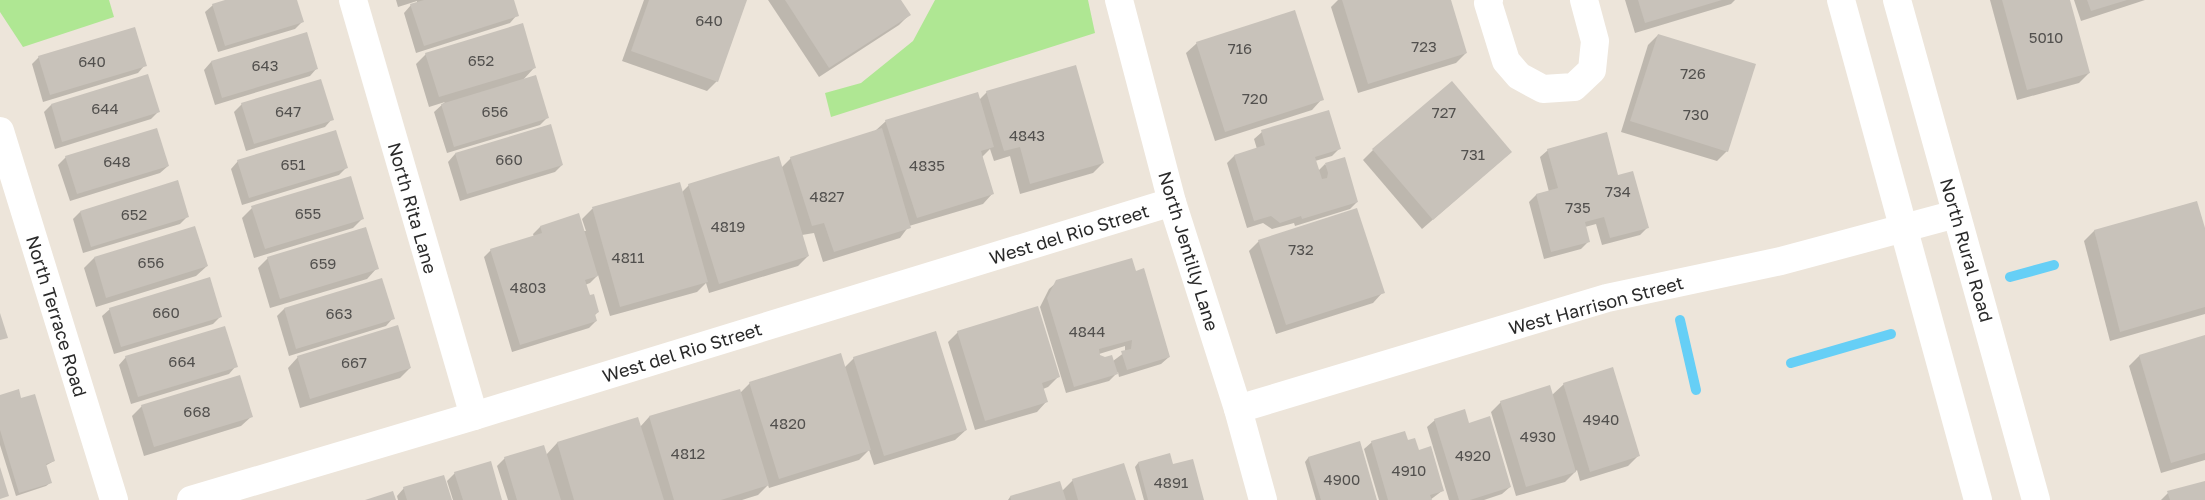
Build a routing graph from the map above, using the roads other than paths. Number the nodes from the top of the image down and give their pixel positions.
1 (353, 0) edge
2 (1119, 0) edge
3 (1489, 0) edge
4 (1584, 0) edge
5 (1841, 0) edge
6 (1897, 0) edge
7 (0, 131) edge
8 (1172, 202) junction
9 (1956, 214) junction
10 (1902, 228) junction
11 (1238, 409) junction
12 (474, 416) junction
13 (114, 500) edge
14 (191, 500) edge
15 (1263, 500) edge
16 (1978, 500) edge
17 (2036, 500) edge

1 - 12 street, North Rita Lane
2 - 8 street, North Jentilly Lane
3 - 4 street
5 - 10 street
6 - 9 street, North Rural Road
7 - 13 street, North Terrace Road
8 - 11 street, North Jentilly Lane
8 - 12 street, West del Rio Street
9 - 10 street, West Harrison Street
9 - 17 street, North Rural Road
10 - 11 street, West Harrison Street
10 - 16 street
11 - 15 street, North Jentilly Lane
12 - 14 street, West del Rio Street

